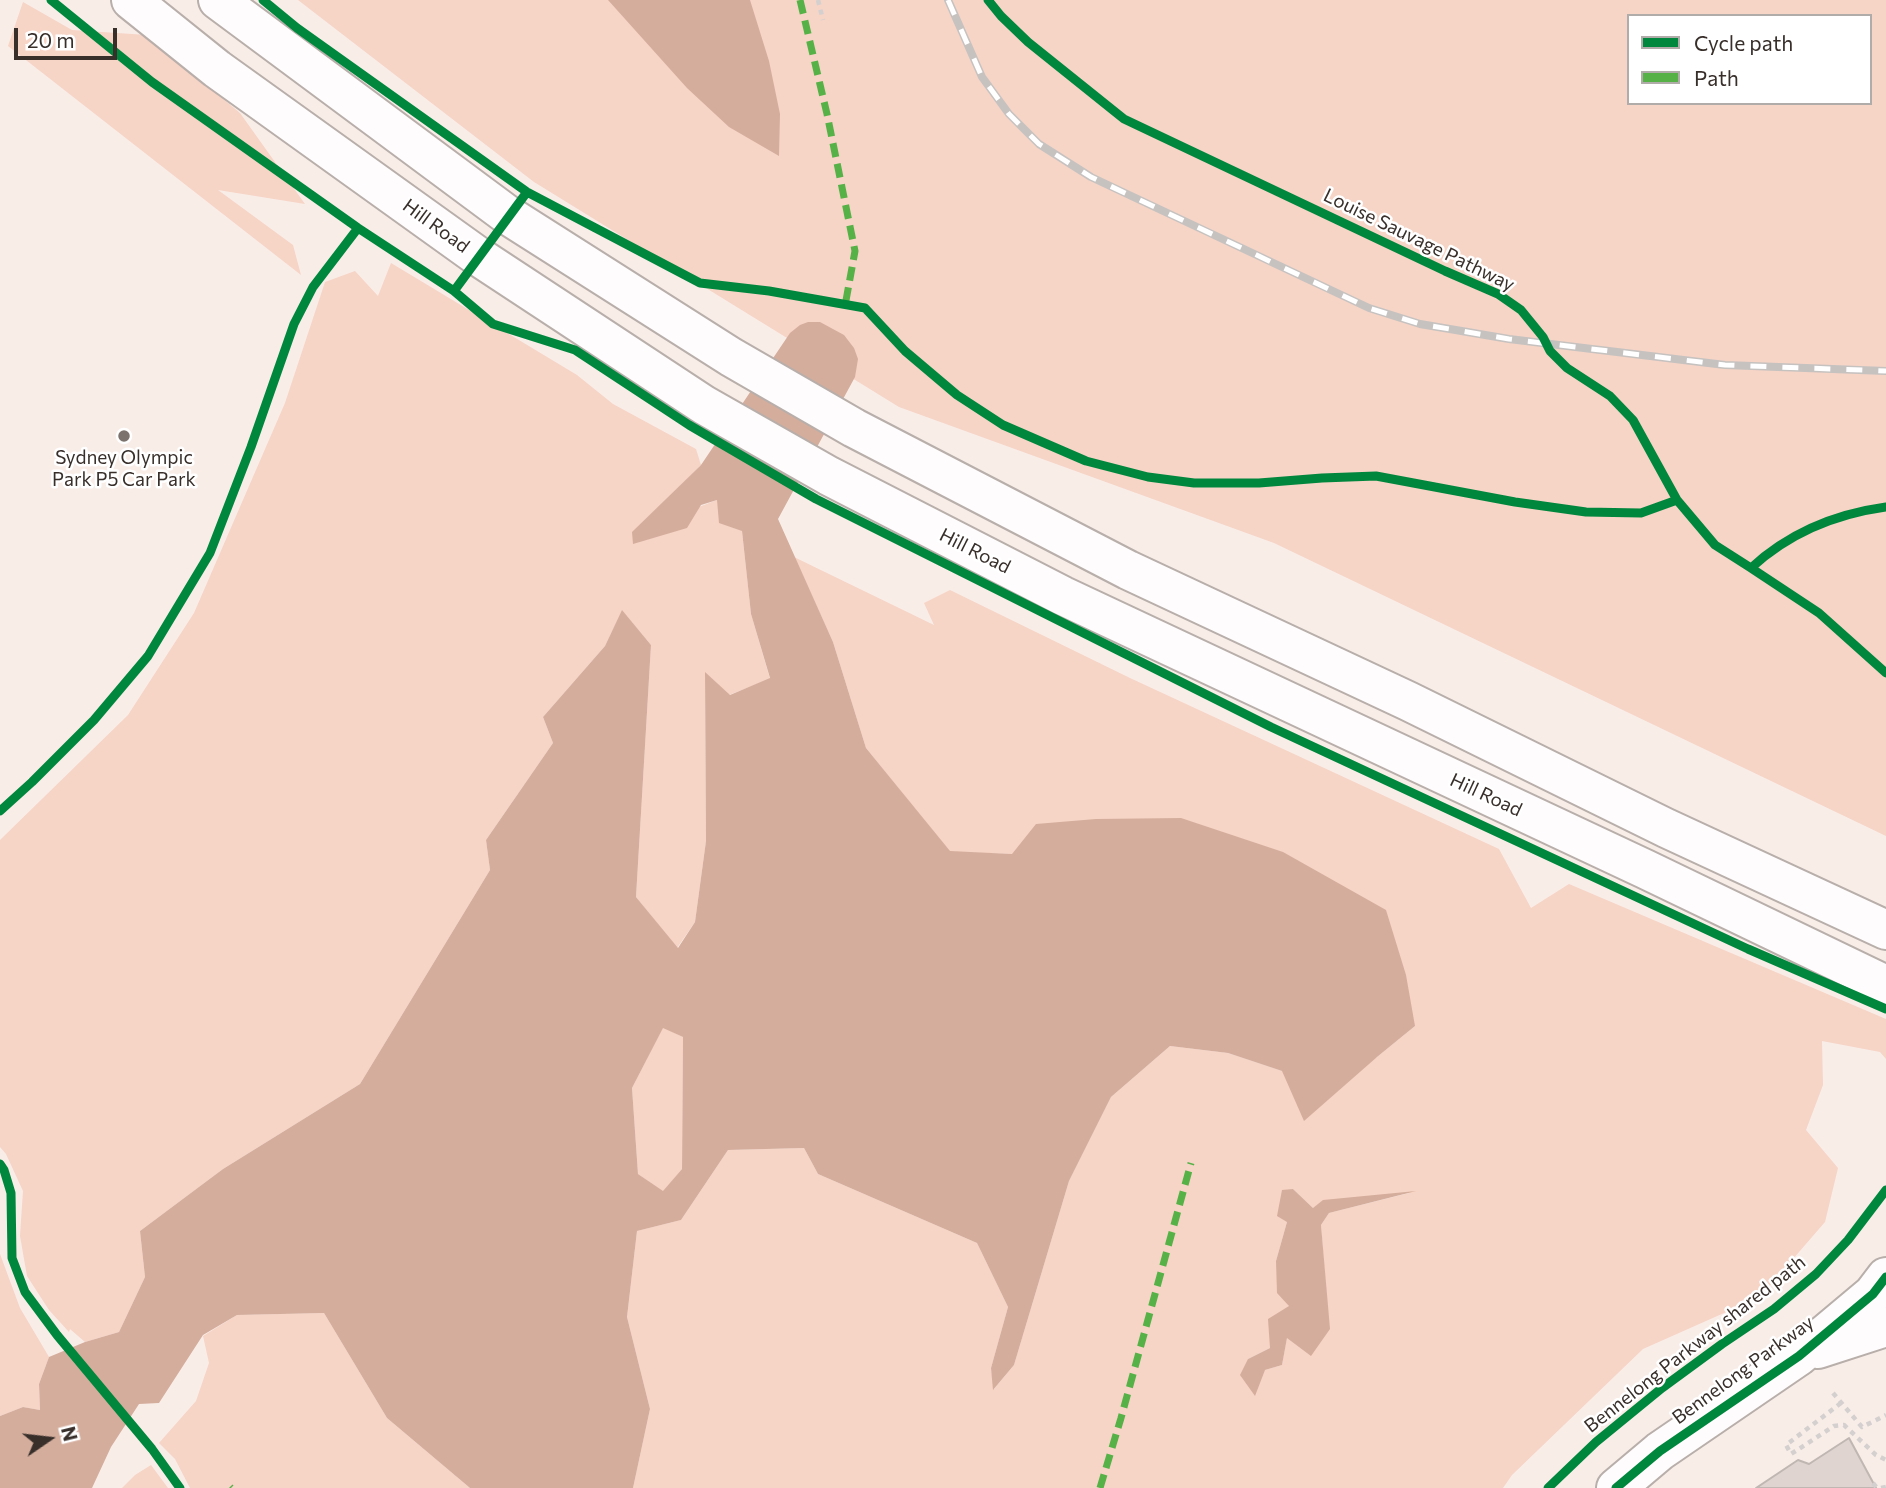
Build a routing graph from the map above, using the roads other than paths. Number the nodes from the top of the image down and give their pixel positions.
1 (131, 0) edge
2 (218, 0) edge
3 (1886, 930) edge
4 (1886, 985) edge
5 (1886, 1277) edge
6 (1886, 1327) edge
7 (1799, 1356) junction
8 (1616, 1488) edge

1 - 4 street, Hill Road
2 - 3 street
5 - 7 street, Bennelong Parkway
6 - 7 street
7 - 8 street, Bennelong Parkway

